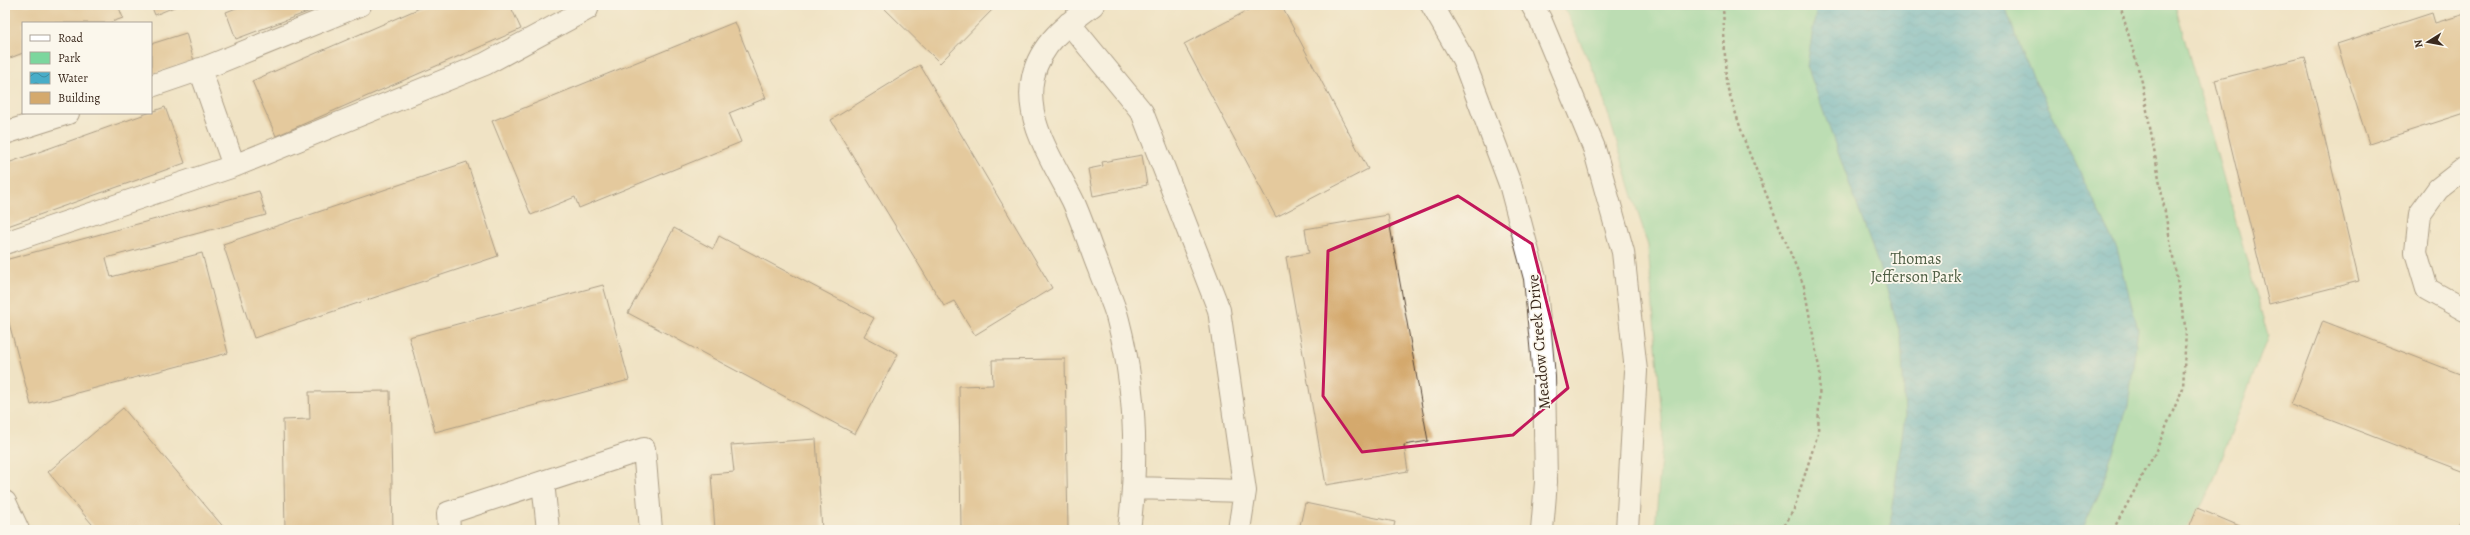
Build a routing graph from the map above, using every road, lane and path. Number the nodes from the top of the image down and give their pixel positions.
1 (360, 5) edge
2 (587, 5) edge
3 (1093, 5) edge
4 (1432, 5) edge
5 (1532, 5) edge
6 (1723, 5) edge
7 (2120, 5) edge
8 (1069, 23) junction
9 (200, 69) junction
10 (152, 86) edge
11 (65, 114) edge
12 (5, 133) edge
13 (234, 166) junction
14 (2465, 168) edge
15 (5, 243) edge
16 (2465, 310) edge
17 (543, 482) junction
18 (1134, 488) junction
19 (1245, 491) junction
20 (5, 502) edge
21 (18, 530) edge
22 (449, 530) edge
23 (548, 530) edge
24 (651, 530) edge
25 (1129, 530) edge
26 (1239, 530) edge
27 (1542, 530) edge
28 (1627, 530) edge
29 (1782, 530) edge
30 (2113, 530) edge

1 - 9 street
2 - 13 street
3 - 8 street
4 - 27 street, Meadow Creek Drive
5 - 28 street
6 - 29 path
7 - 30 path
8 - 18 street
8 - 19 street
9 - 10 street
9 - 13 street
11 - 12 street
13 - 15 street
14 - 16 street
17 - 22 street
17 - 23 street
17 - 24 street
18 - 19 street
18 - 25 street
19 - 26 street
20 - 21 street

